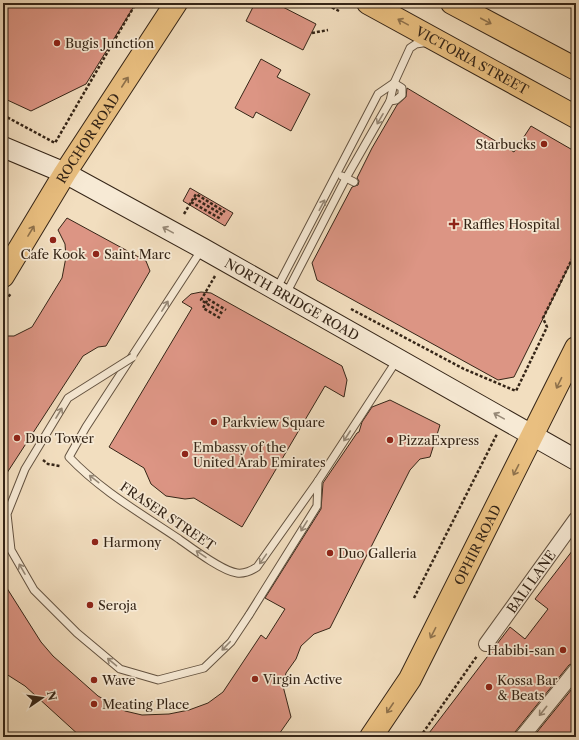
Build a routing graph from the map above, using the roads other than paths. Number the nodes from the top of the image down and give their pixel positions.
1 (176, 3) edge
2 (368, 3) edge
3 (452, 3) edge
4 (437, 41) junction
5 (576, 68) edge
6 (394, 83) junction
7 (390, 101) junction
8 (576, 117) edge
9 (3, 147) edge
10 (65, 174) junction
11 (338, 174) junction
12 (346, 178) junction
13 (354, 182) dead end
14 (305, 236) junction
15 (314, 241) junction
16 (202, 248) junction
17 (3, 276) edge
18 (281, 293) junction
19 (576, 348) edge
20 (132, 357) junction
21 (398, 359) junction
22 (533, 435) junction
23 (576, 460) edge
24 (318, 481) junction
25 (576, 519) edge
26 (486, 644) road end
27 (576, 670) edge
28 (371, 737) edge
29 (522, 737) edge

10 -> 1 main road, ROCHOR ROAD
4 -> 2 main road, VICTORIA STREET
3 -> 5 main road
4 - 6 lane
4 - 8 main road, VICTORIA STREET
6 - 7 lane
6 - 7 lane
6 - 11 lane
7 -> 12 lane
9 - 10 main road, NORTH BRIDGE ROAD
16 -> 10 main road, NORTH BRIDGE ROAD
17 -> 10 main road, ROCHOR ROAD
11 - 12 lane
14 -> 11 lane
12 - 13 lane
12 - 15 lane
14 - 15 lane
14 - 18 lane
15 - 18 lane
16 - 18 main road, NORTH BRIDGE ROAD
20 -> 16 lane, FRASER STREET
18 - 21 main road, NORTH BRIDGE ROAD
19 -> 22 main road, OPHIR ROAD
24 -> 20 lane, FRASER STREET
24 -> 20 lane, bridge
22 -> 21 main road, NORTH BRIDGE ROAD
21 -> 24 lane, FRASER STREET
22 - 23 main road, NORTH BRIDGE ROAD
22 -> 28 main road, OPHIR ROAD
25 - 26 street, BALI LANE
27 -> 29 street

